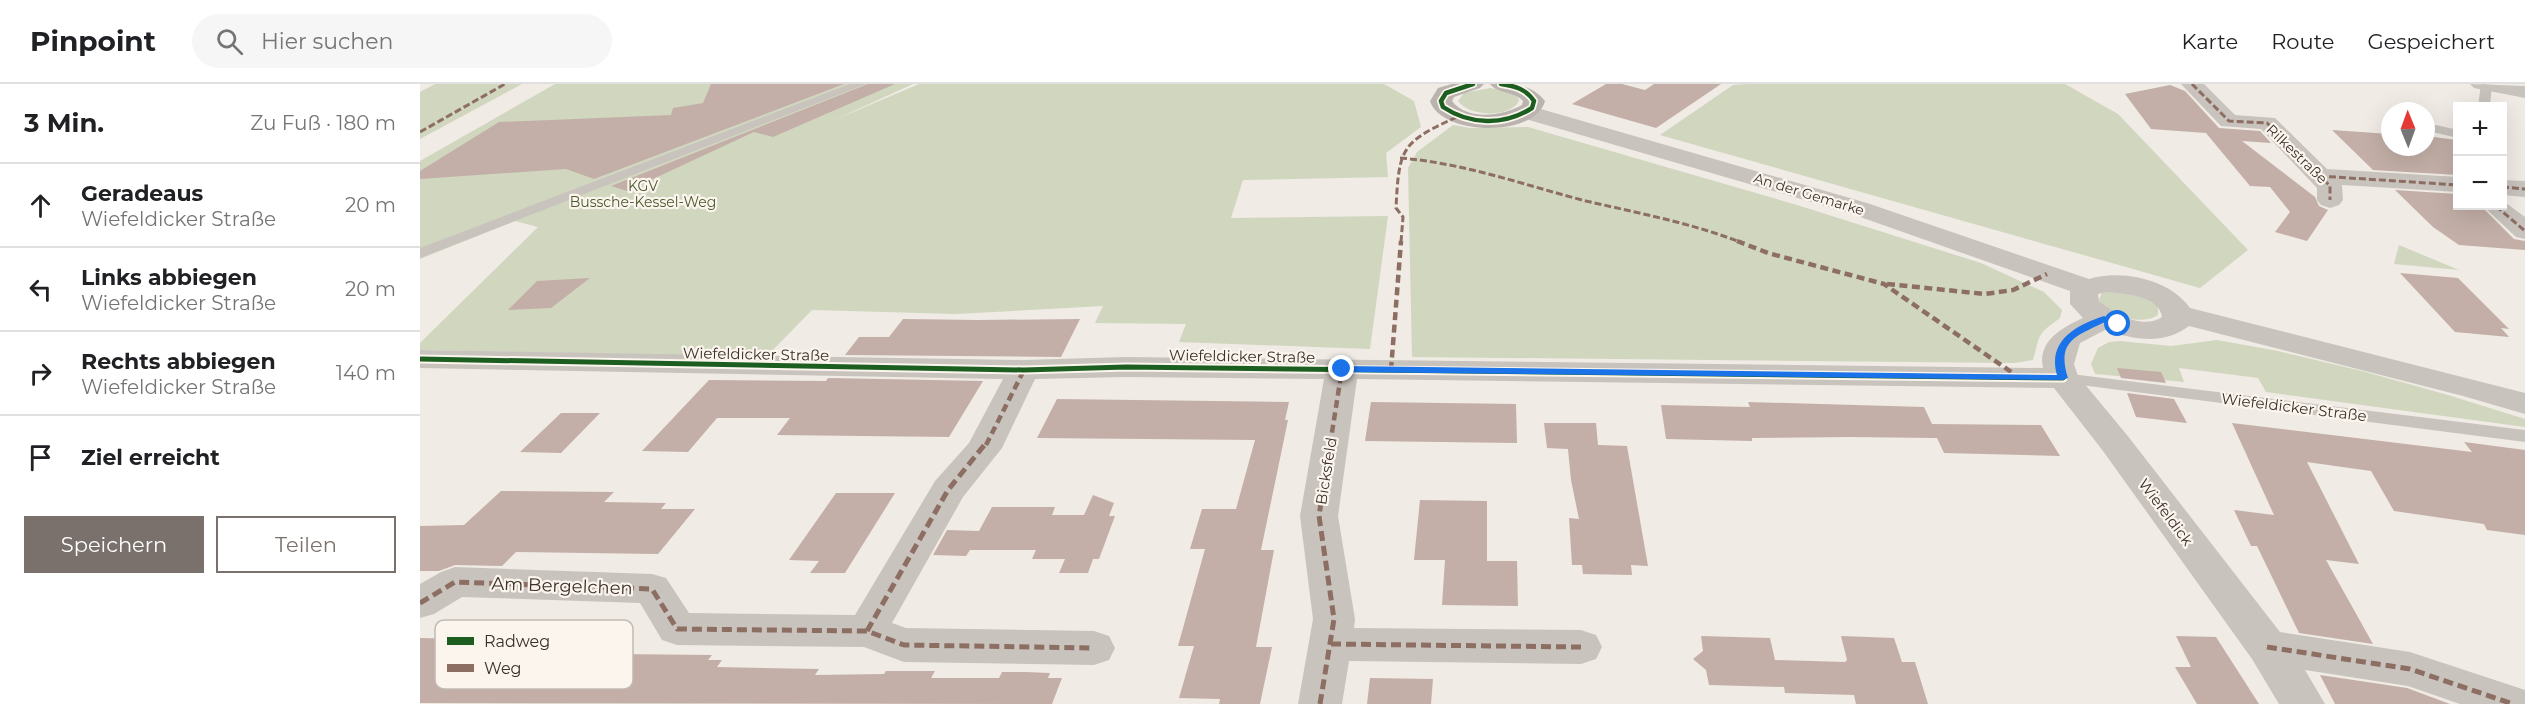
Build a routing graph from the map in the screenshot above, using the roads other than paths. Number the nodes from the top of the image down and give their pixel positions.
1 (860, 84) edge
2 (2192, 84) edge
3 (1510, 85) edge
4 (2483, 85) edge
5 (1454, 86) edge
6 (2525, 92) edge
7 (2484, 102) edge
8 (1527, 112) junction
9 (2436, 129) dead end
10 (2453, 133) edge
11 (2319, 176) junction
12 (2453, 185) edge
13 (2507, 188) edge
14 (2525, 189) edge
15 (2330, 200) dead end
16 (2501, 210) edge
17 (2525, 231) edge
18 (420, 253) edge
19 (2088, 288) junction
20 (2178, 314) junction
21 (2104, 319) junction
22 (420, 359) edge
23 (1342, 369) junction
24 (1024, 370) junction
25 (2063, 378) junction
26 (2525, 404) edge
27 (2525, 436) edge
28 (420, 603) edge
29 (867, 631) junction
30 (1331, 644) junction
31 (1581, 647) dead end
32 (2267, 647) junction
33 (1094, 648) dead end
34 (1320, 704) edge
35 (2303, 704) edge
36 (2513, 704) edge

1 - 18 lane
2 - 11 street, Rilkestraße
3 - 8 street
4 - 6 street
4 - 7 lane
5 - 8 street
8 - 19 street, An der Gemarke
9 - 10 lane
11 - 12 street
11 - 15 street, Rilkestraße
13 - 14 street
16 - 17 street
19 - 20 street
19 - 21 street
20 - 21 street
20 - 26 street
21 - 25 street
22 - 24 street, Wiefeldicker Straße
23 - 24 street, Wiefeldicker Straße
23 - 25 street, Wiefeldicker Straße
23 - 30 street, Bicksfeld
24 - 29 street
25 - 27 lane, Wiefeldicker Straße
25 - 32 street, Wiefeldick
28 - 29 street, Am Bergelchen
29 - 33 street, Am Bergelchen
30 - 31 street
30 - 34 street, Bicksfeld
32 - 35 street, Wiefeldick
32 - 36 street

